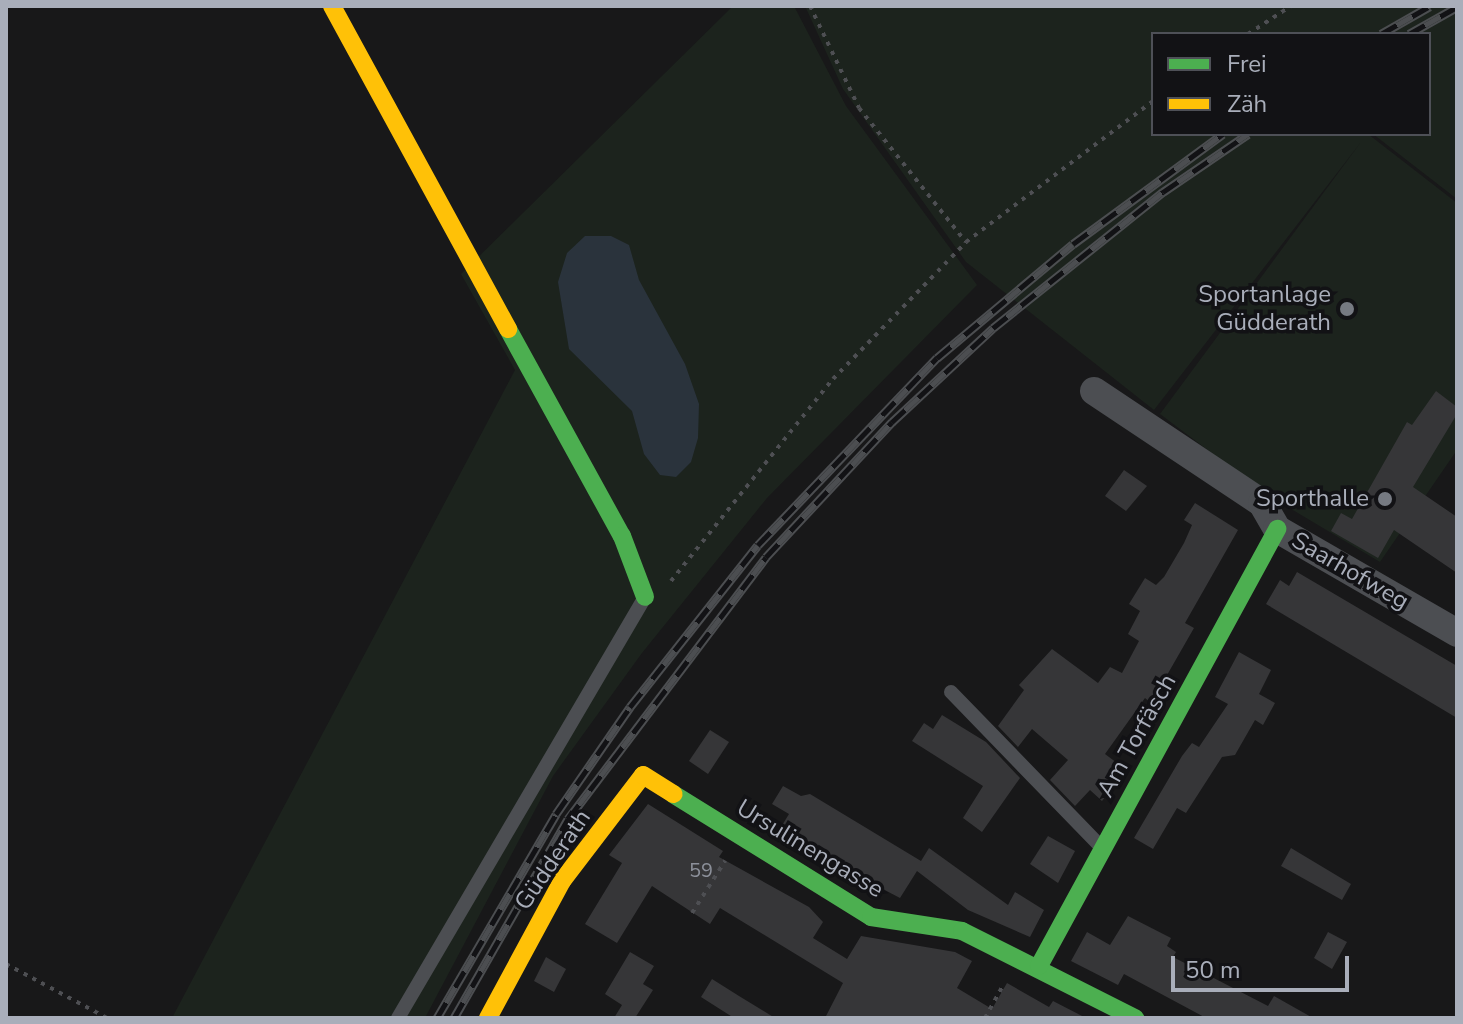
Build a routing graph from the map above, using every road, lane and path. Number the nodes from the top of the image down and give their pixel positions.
1 (332, 6) edge
2 (810, 6) edge
3 (1291, 6) edge
4 (1251, 32) edge
5 (1151, 103) edge
6 (966, 242) junction
7 (1094, 391) dead end
8 (1277, 529) junction
9 (645, 597) junction
10 (1457, 633) edge
11 (951, 692) dead end
12 (643, 775) joint
13 (741, 836) junction
14 (1103, 849) junction
15 (692, 913) dead end
16 (6, 964) edge
17 (1039, 966) junction
18 (107, 1018) edge
19 (398, 1018) edge
20 (488, 1018) edge
21 (1135, 1018) edge

1 - 9 street
2 - 6 path
3 - 4 path
5 - 6 path
6 - 9 path
7 - 8 street, Saarhofweg
8 - 10 street, Saarhofweg
8 - 14 street, Am Torfäsch
9 - 19 lane
11 - 14 lane
12 - 13 street, Ursulinengasse
12 - 20 street, Güdderath
13 - 15 path
13 - 17 street, Ursulinengasse
14 - 17 street, Am Torfäsch
16 - 18 path
17 - 21 street, Ursulinengasse

